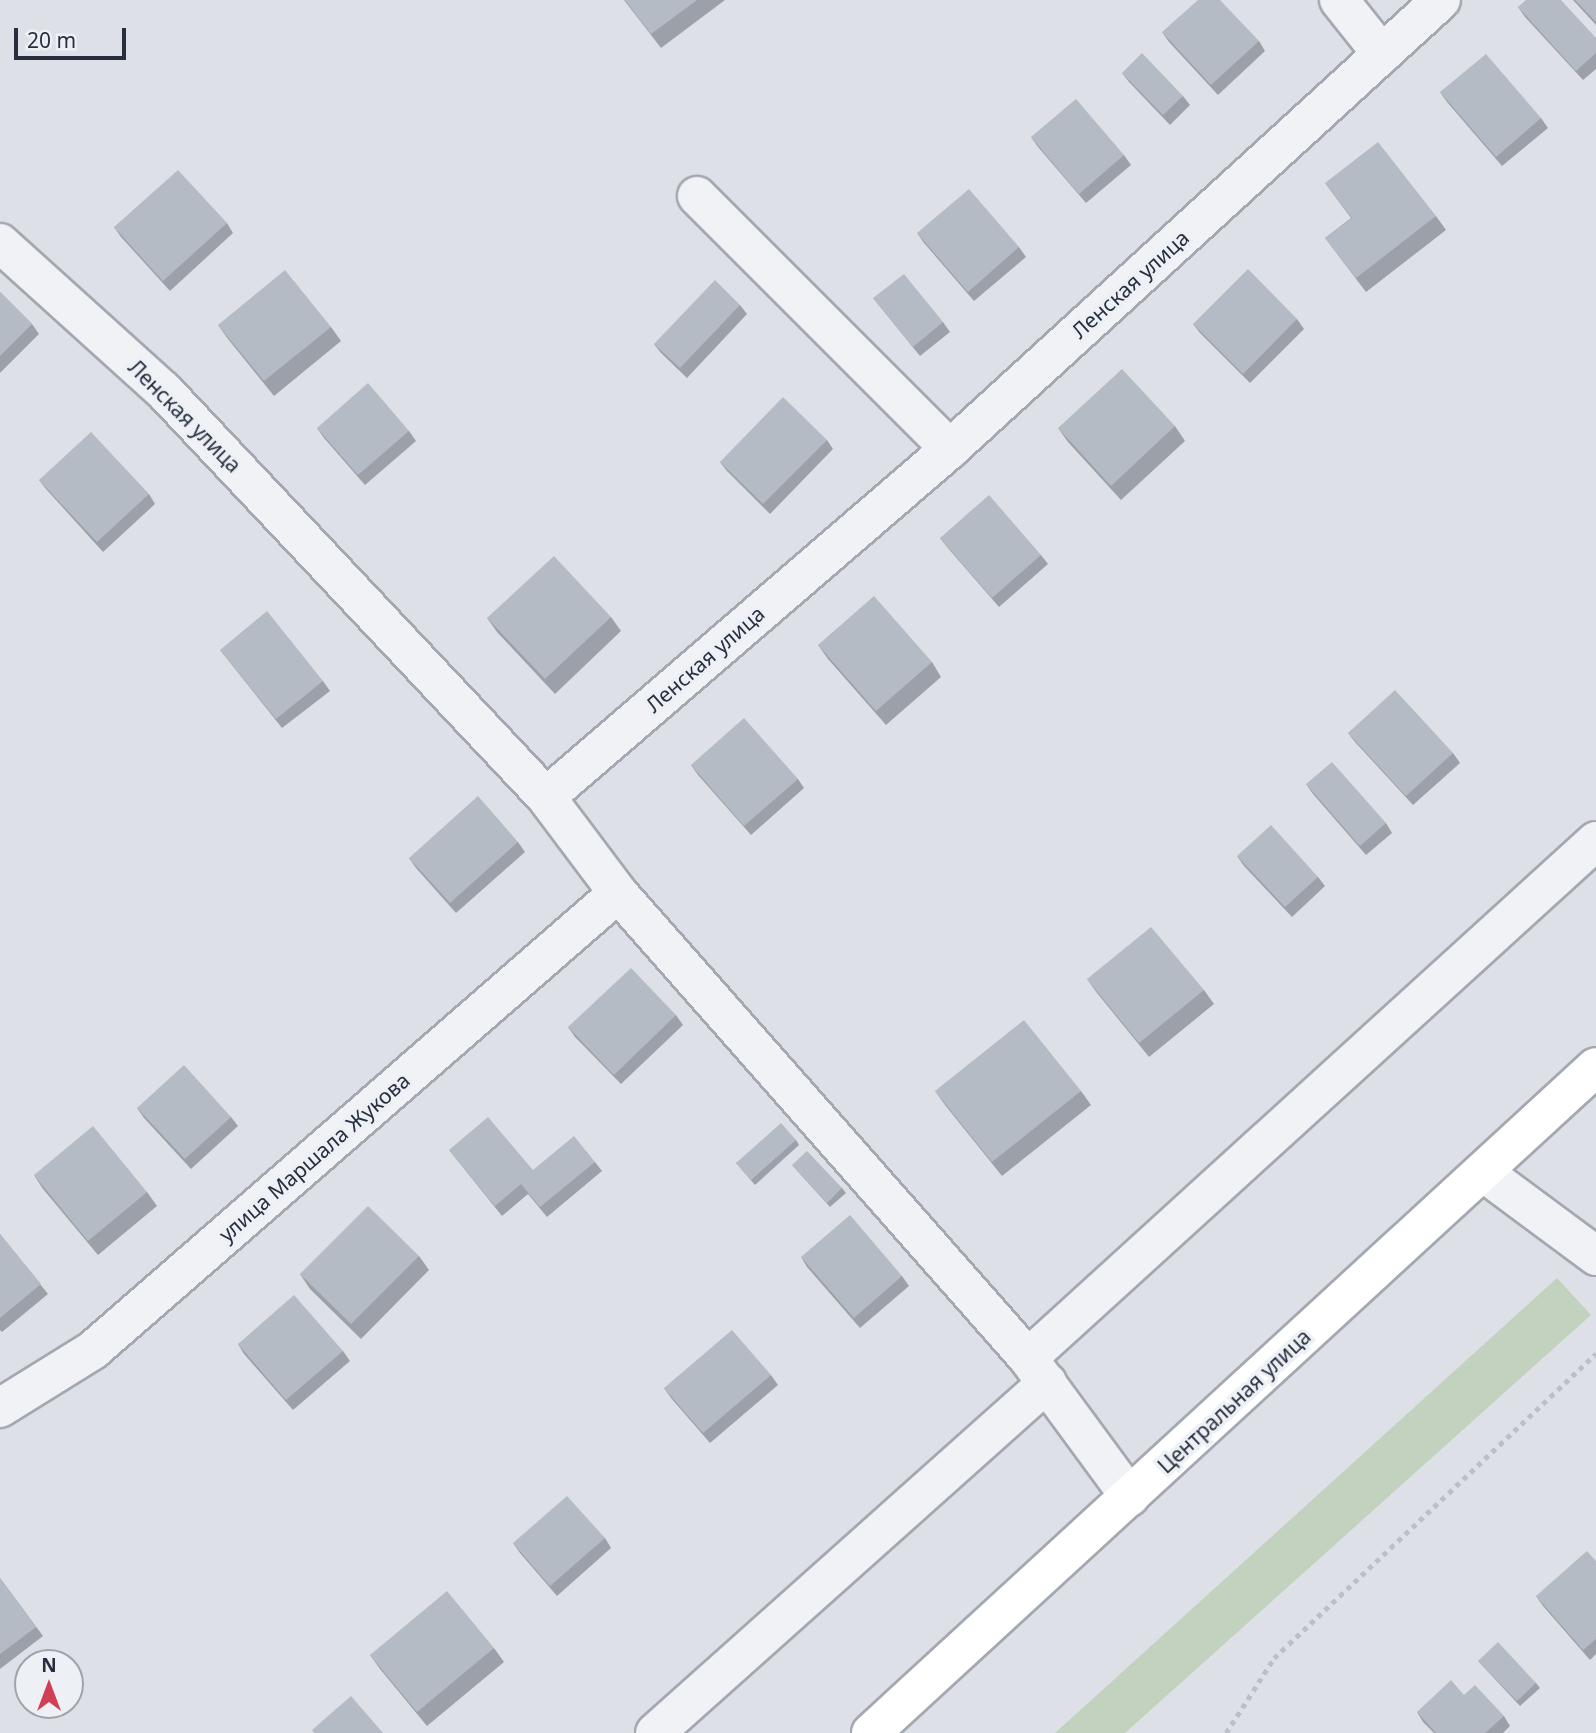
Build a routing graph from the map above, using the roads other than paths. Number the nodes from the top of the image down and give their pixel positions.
1 (1339, 0) edge
2 (1441, 0) edge
3 (1382, 54) junction
4 (697, 196) dead end
5 (0, 243) edge
6 (950, 449) junction
7 (546, 797) junction
8 (1596, 841) edge
9 (618, 893) junction
10 (1596, 1067) edge
11 (1482, 1172) junction
12 (1596, 1256) edge
13 (1038, 1370) junction
14 (0, 1408) edge
15 (1130, 1497) junction
16 (655, 1733) edge
17 (871, 1733) edge

1 - 3 street
2 - 3 street, Ленская улица
3 - 6 street, Ленская улица
4 - 6 street
5 - 7 street, Ленская улица
6 - 7 street, Ленская улица
7 - 9 street
8 - 13 street
9 - 13 street
9 - 14 street, улица Маршала Жукова
10 - 11 main road, Центральная улица
11 - 12 street
11 - 15 main road, Центральная улица
13 - 15 street
13 - 16 street
15 - 17 main road, Центральная улица

